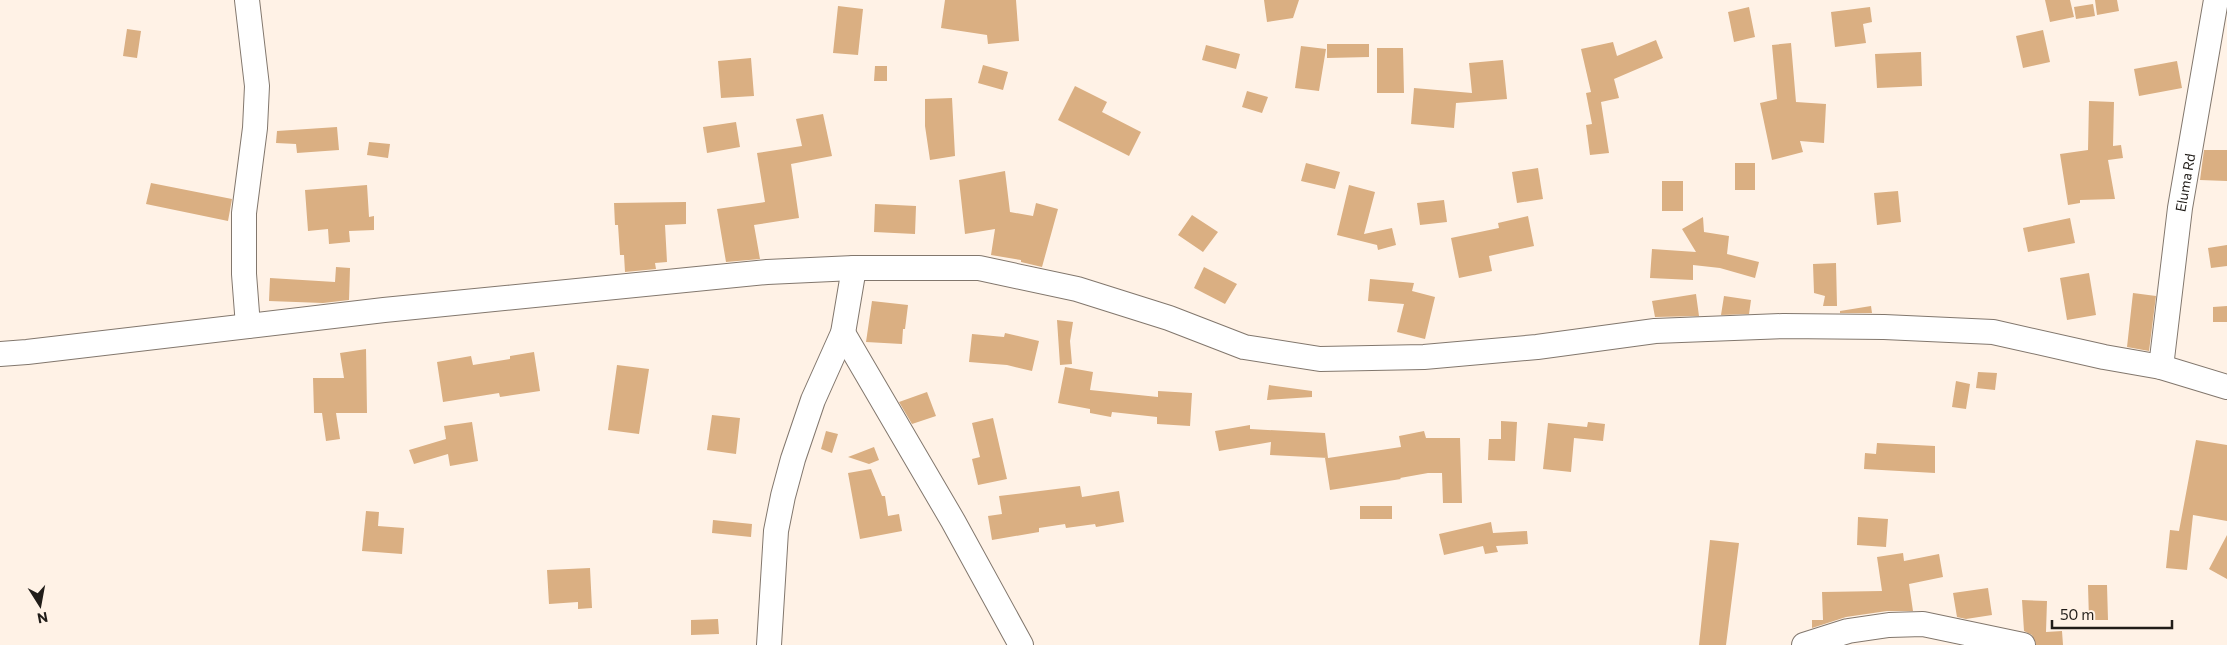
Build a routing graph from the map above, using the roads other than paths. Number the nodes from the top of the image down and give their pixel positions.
1 (247, 0) edge
2 (2216, 0) edge
3 (854, 268) junction
4 (248, 326) junction
5 (843, 333) junction
6 (0, 354) edge
7 (2161, 367) junction
8 (2227, 387) edge
9 (769, 645) edge
10 (1021, 645) edge
11 (1804, 645) edge
12 (2022, 645) edge

1 - 4 street
2 - 7 street, Eluma Rd
3 - 4 street
3 - 5 street
3 - 7 street
4 - 6 street
5 - 9 street
5 - 10 street
7 - 8 street
11 - 12 street

